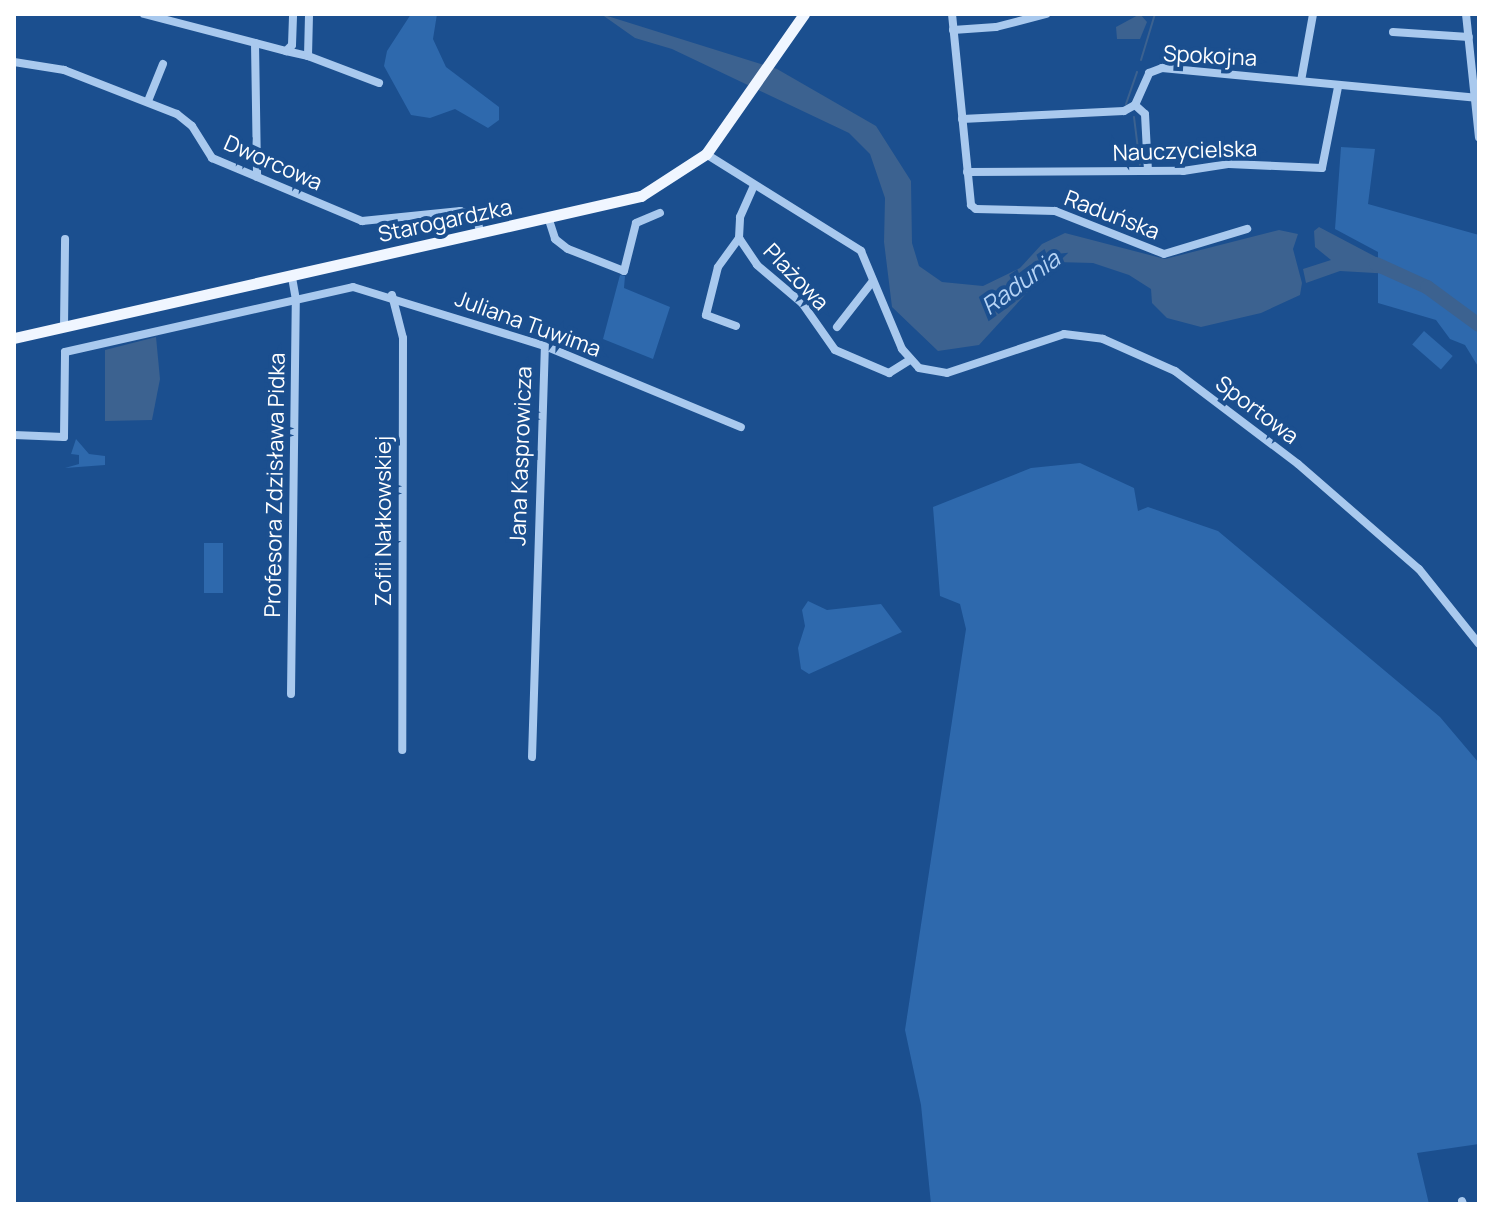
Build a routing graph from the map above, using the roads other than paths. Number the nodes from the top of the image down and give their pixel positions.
1 (144, 14) edge
2 (293, 14) edge
3 (309, 14) edge
4 (804, 14) edge
5 (952, 14) edge
6 (1046, 14) edge
7 (1313, 14) edge
8 (1466, 14) edge
9 (953, 30) junction
10 (1393, 32) dead end
11 (1469, 37) junction
12 (255, 43) junction
13 (286, 51) junction
14 (308, 56) junction
15 (14, 62) edge
16 (163, 64) dead end
17 (1301, 81) junction
18 (379, 83) dead end
19 (1338, 87) junction
20 (1478, 98) edge
21 (148, 101) junction
22 (1135, 105) junction
23 (962, 119) junction
24 (1479, 137) edge
25 (706, 154) junction
26 (1148, 171) junction
27 (967, 172) junction
28 (257, 177) junction
29 (754, 186) junction
30 (660, 213) dead end
31 (549, 220) junction
32 (1243, 231) dead end
33 (480, 232) junction
34 (739, 238) junction
35 (65, 239) dead end
36 (292, 278) junction
37 (873, 281) junction
38 (392, 295) junction
39 (296, 300) junction
40 (736, 326) dead end
41 (64, 327) junction
42 (837, 327) dead end
43 (14, 338) edge
44 (545, 346) junction
45 (910, 360) junction
46 (741, 427) dead end
47 (14, 435) edge
48 (1479, 644) edge
49 (291, 694) dead end
50 (402, 750) dead end
51 (532, 757) dead end

1 - 12 street
2 - 13 street
3 - 14 street
4 - 25 main road, Starogardzka
5 - 9 street, Raduńska
6 - 9 street
7 - 17 street
8 - 11 street
9 - 23 street, Raduńska
10 - 11 street
11 - 20 street
12 - 13 street
12 - 28 street
13 - 14 street
14 - 18 street
15 - 21 street, Dworcowa
16 - 21 street
17 - 19 street, Spokojna
17 - 22 street, Spokojna
19 - 20 street, Spokojna
19 - 26 street, Nauczycielska
20 - 24 street
21 - 28 street, Dworcowa
22 - 23 street
22 - 26 street
23 - 27 street, Raduńska
25 - 29 street
25 - 31 main road, Starogardzka
26 - 27 street, Nauczycielska
27 - 32 street, Raduńska
28 - 33 street, Dworcowa
29 - 34 street
29 - 37 street
30 - 31 street
31 - 33 main road, Starogardzka
33 - 36 main road, Starogardzka
34 - 40 street
34 - 45 street, Plażowa
35 - 41 street
36 - 39 street, Profesora Zdzisława Pidka
36 - 41 main road, Starogardzka
37 - 42 street, Plażowa
37 - 45 street
38 - 39 street, Juliana Tuwima
38 - 44 street, Juliana Tuwima
38 - 50 street, Zofii Nałkowskiej
39 - 47 street, Juliana Tuwima
39 - 49 street, Profesora Zdzisława Pidka
41 - 43 main road, Starogardzka
44 - 46 street, Juliana Tuwima
44 - 51 street, Jana Kasprowicza
45 - 48 street, Sportowa

